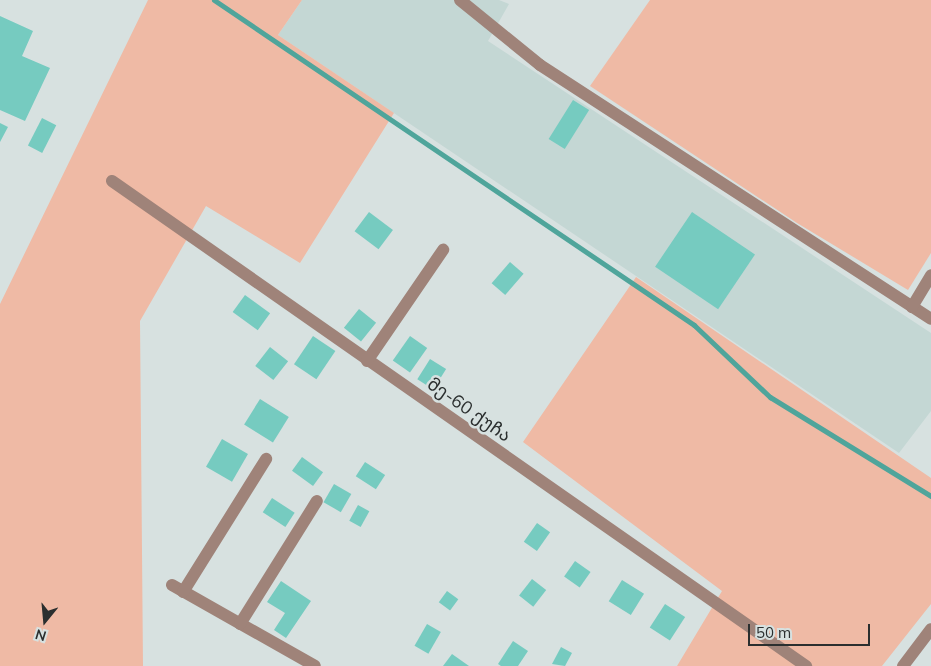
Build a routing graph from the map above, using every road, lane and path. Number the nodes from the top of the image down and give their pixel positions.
1 (460, 0) edge
2 (112, 181) dead end
3 (443, 250) dead end
4 (931, 275) edge
5 (912, 307) junction
6 (931, 319) edge
7 (367, 361) junction
8 (266, 459) dead end
9 (318, 501) dead end
10 (240, 624) junction
11 (931, 629) edge
12 (315, 666) edge
13 (806, 666) edge
14 (903, 666) edge

1 - 5 street
2 - 7 street, მე-60 ქუჩა
3 - 7 street
4 - 5 street
5 - 6 street
7 - 13 street, მე-60 ქუჩა
8 - 10 street
9 - 10 street
10 - 12 street
11 - 14 street

